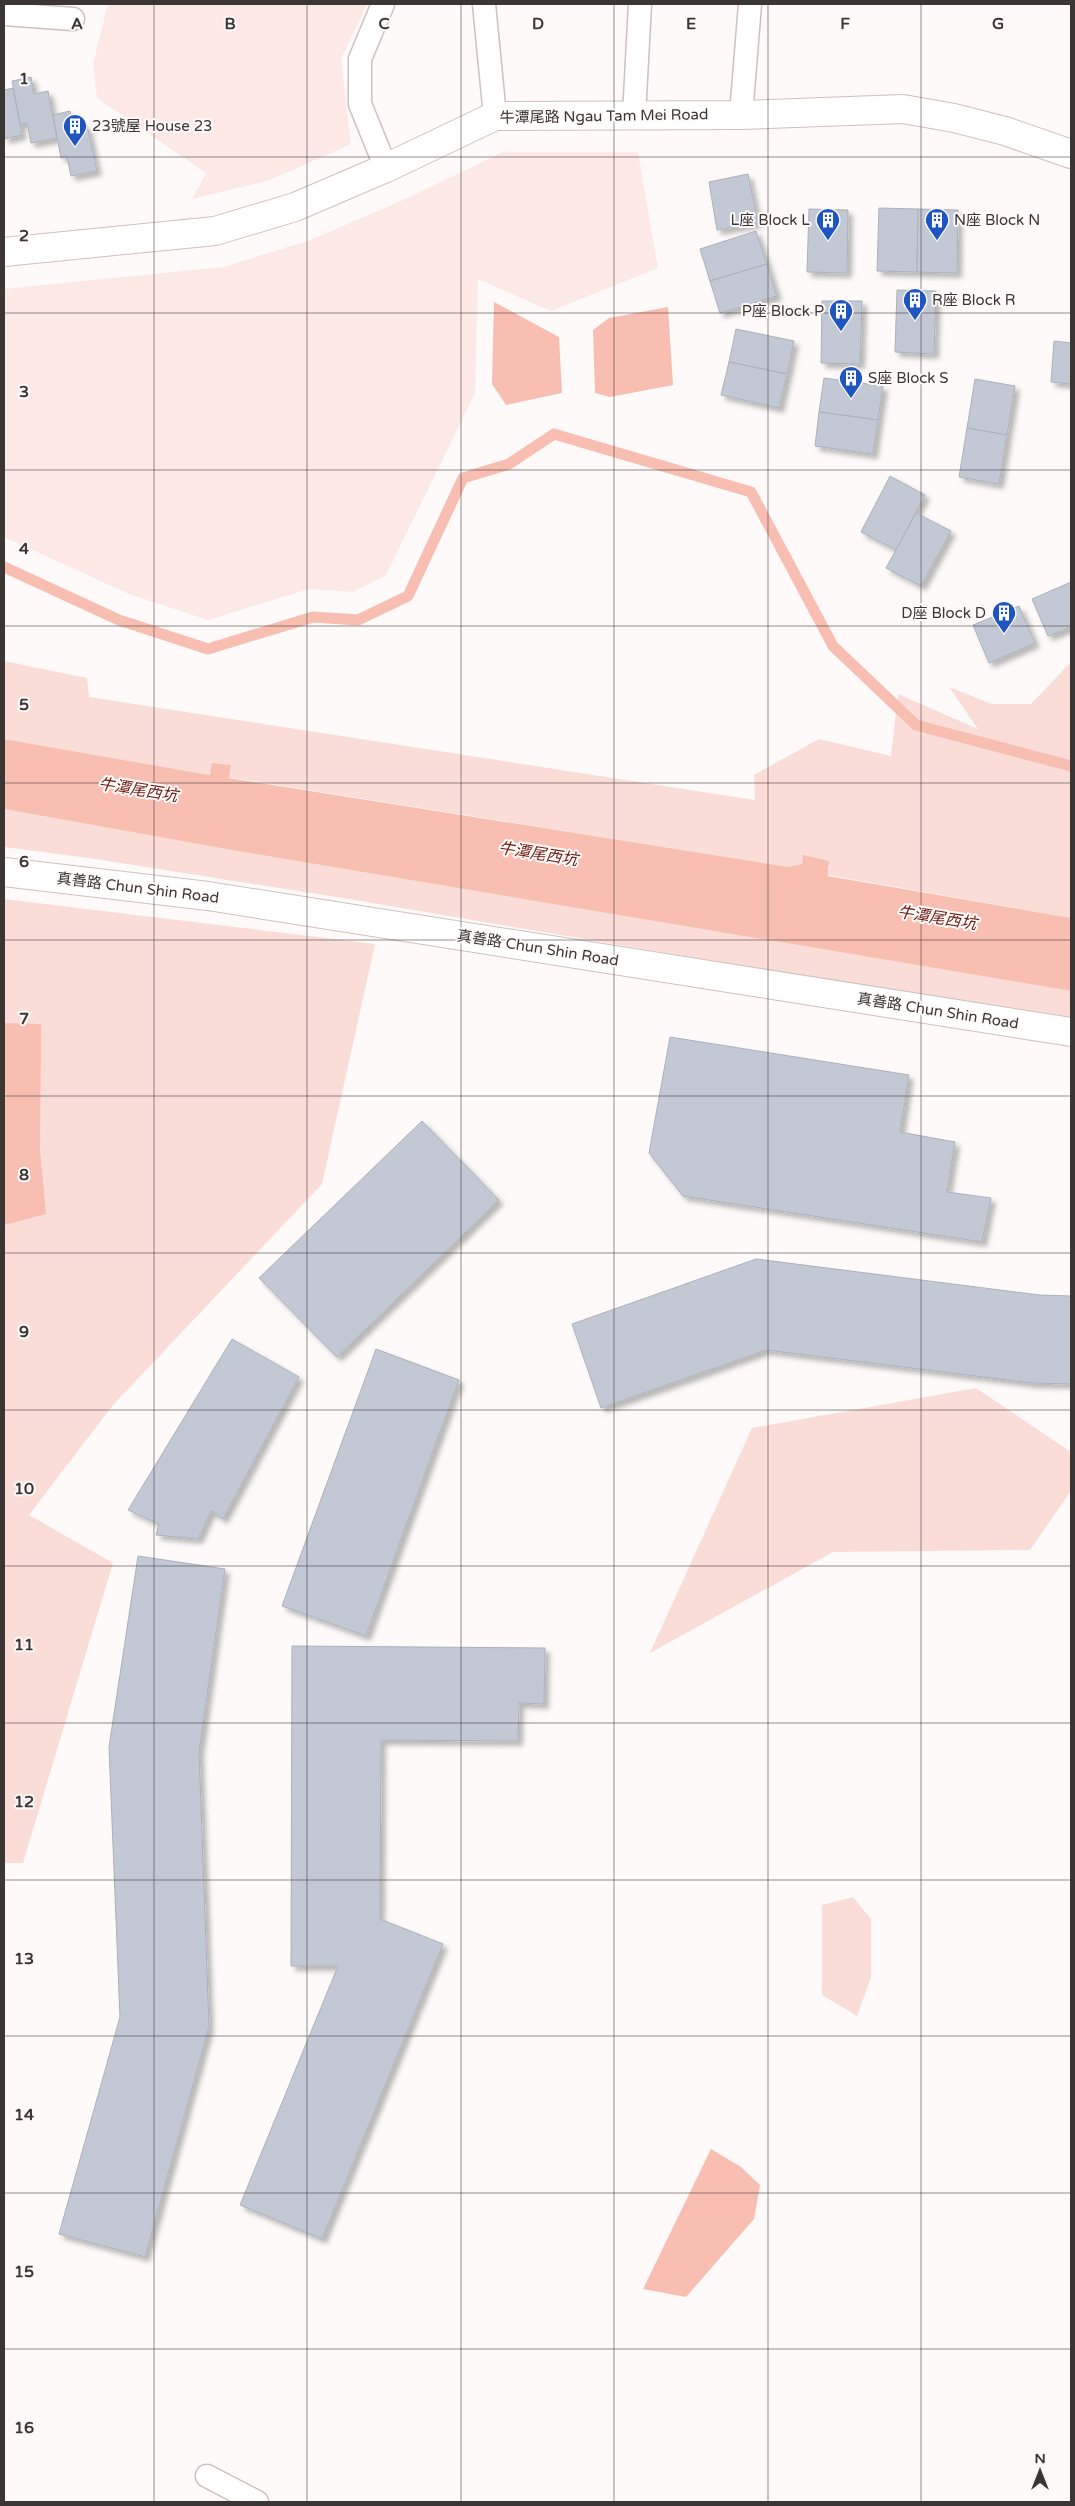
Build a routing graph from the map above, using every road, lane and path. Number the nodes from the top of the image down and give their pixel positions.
1 (383, 4) edge
2 (484, 4) edge
3 (640, 4) edge
4 (750, 4) edge
5 (4, 14) edge
6 (73, 19) dead end
7 (741, 115) junction
8 (495, 116) junction
9 (634, 116) junction
10 (1071, 154) edge
11 (386, 168) junction
12 (4, 252) edge
13 (4, 872) edge
14 (1071, 1032) edge
15 (207, 2476) dead end
16 (257, 2502) edge

1 - 11 lane
2 - 8 lane
3 - 9 lane
4 - 7 lane
5 - 6 lane
7 - 9 street, 牛潭尾路 Ngau Tam Mei Road
7 - 10 street, 牛潭尾路 Ngau Tam Mei Road
8 - 9 street, 牛潭尾路 Ngau Tam Mei Road
8 - 11 street, 牛潭尾路 Ngau Tam Mei Road
11 - 12 street, 牛潭尾路 Ngau Tam Mei Road
13 - 14 street, 真善路 Chun Shin Road
15 - 16 lane

